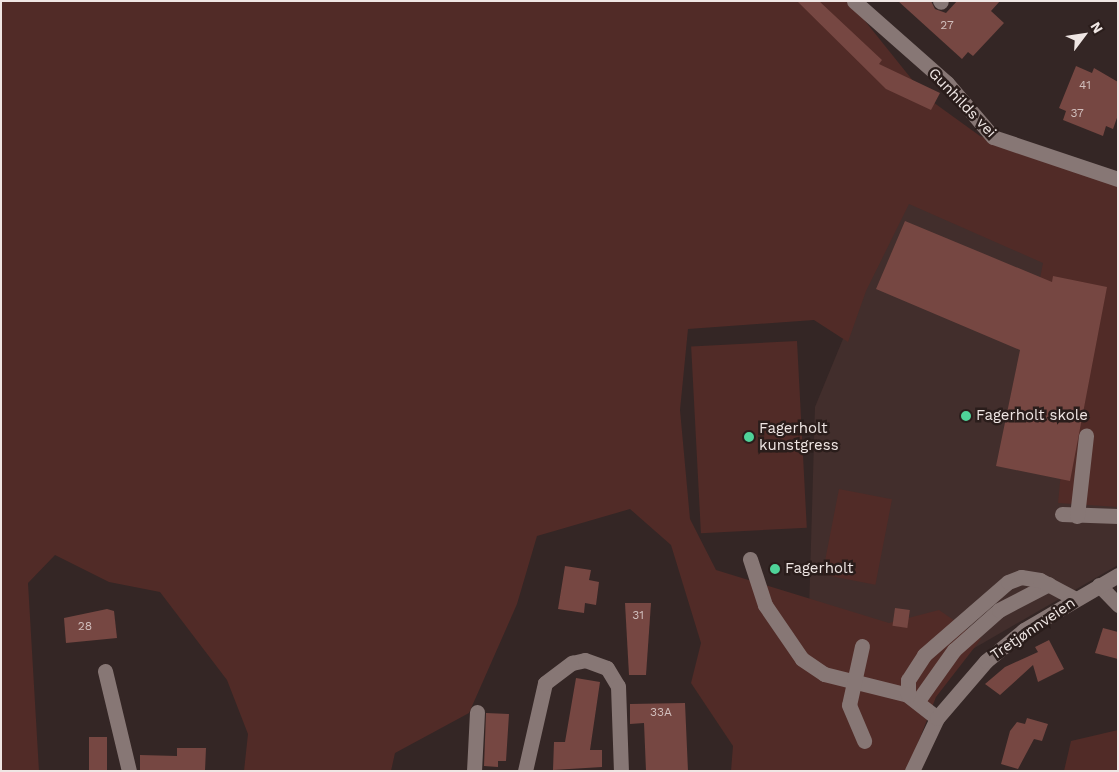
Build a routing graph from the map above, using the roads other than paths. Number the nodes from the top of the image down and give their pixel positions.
1 (854, 1) edge
2 (1118, 179) edge
3 (1086, 436) dead end
4 (1118, 516) edge
5 (750, 559) dead end
6 (1118, 575) edge
7 (1049, 584) junction
8 (1099, 585) junction
9 (1075, 599) junction
10 (1118, 605) edge
11 (862, 646) dead end
12 (105, 671) dead end
13 (855, 683) junction
14 (912, 699) junction
15 (477, 712) dead end
16 (937, 718) junction
17 (864, 742) dead end
18 (129, 771) edge
19 (474, 771) edge
20 (525, 771) edge
21 (621, 771) edge
22 (912, 771) edge

1 - 2 street, Gunhilds vei
3 - 4 street
5 - 13 street
6 - 8 street, Tretjønnveien
7 - 9 street
7 - 14 street
7 - 14 street
8 - 9 street, Tretjønnveien
8 - 10 street
9 - 16 street, Tretjønnveien
11 - 13 street
12 - 18 street
13 - 14 street
13 - 17 street
14 - 16 street
15 - 19 street
16 - 22 street, Tretjønnveien
20 - 21 street

